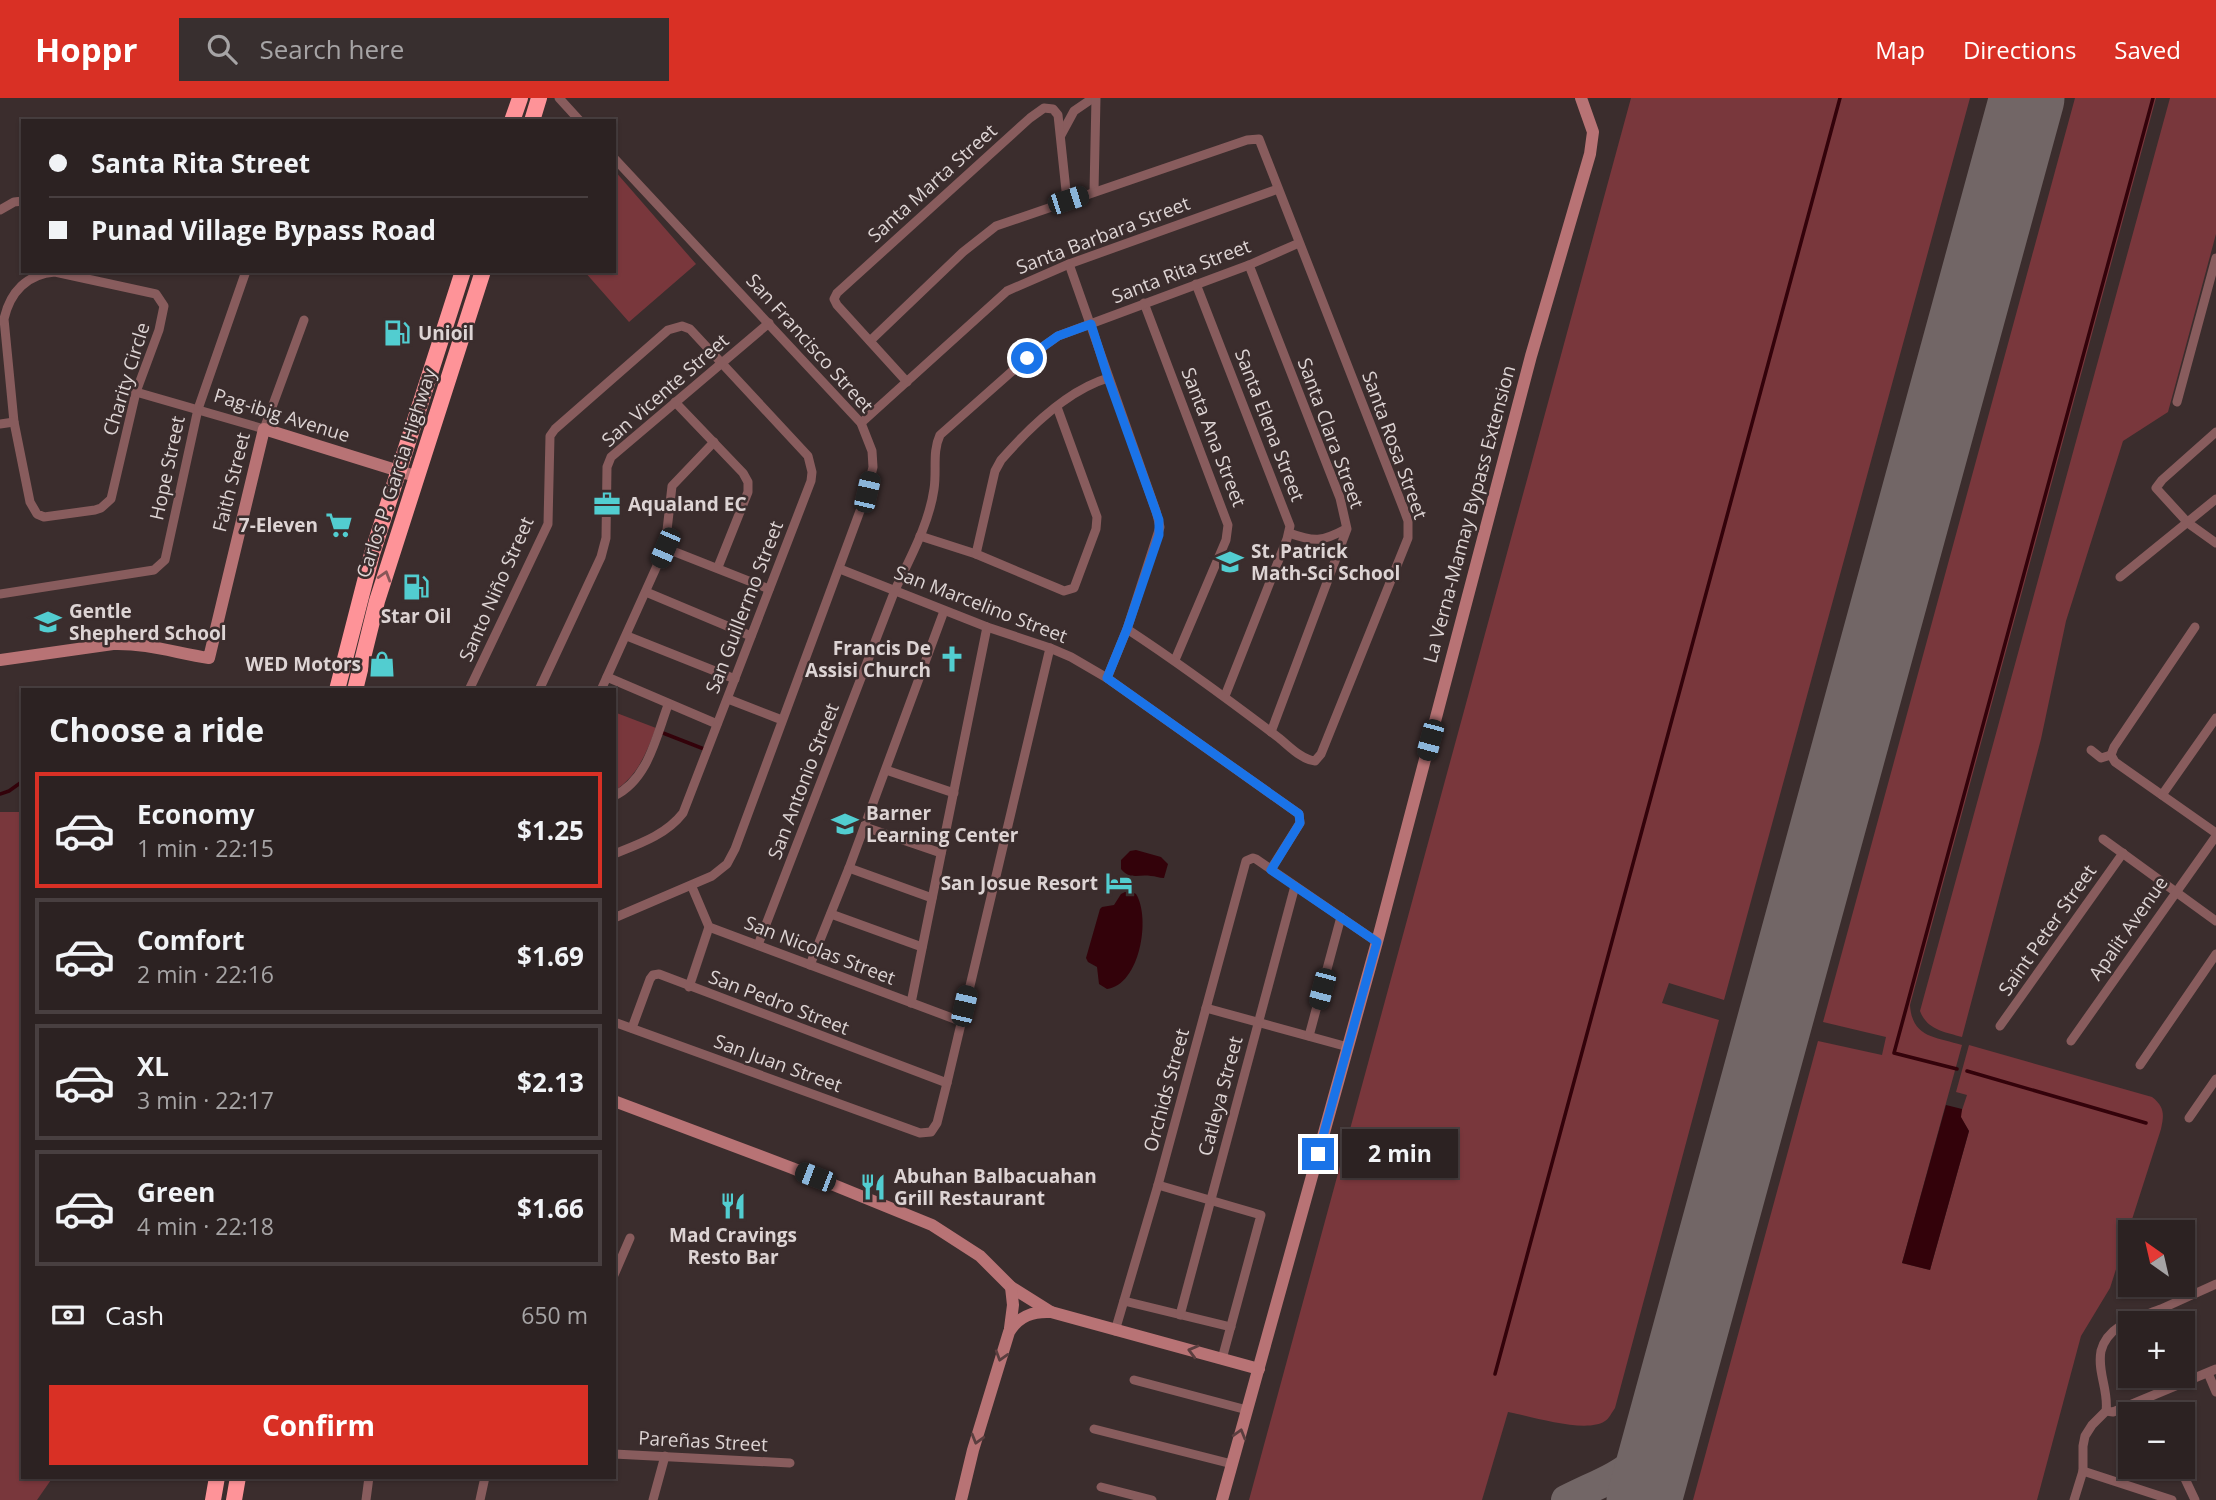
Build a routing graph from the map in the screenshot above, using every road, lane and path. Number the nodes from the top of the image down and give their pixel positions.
1 (520, 98) edge
2 (539, 98) edge
3 (559, 98) edge
4 (1094, 98) edge
5 (1581, 98) edge
6 (513, 119) edge
7 (533, 119) edge
8 (578, 119) edge
9 (1060, 135) junction
10 (616, 160) edge
11 (1278, 189) junction
12 (1094, 191) junction
13 (1068, 200) junction
14 (21, 201) edge
15 (0, 209) edge
16 (1299, 243) junction
17 (2216, 258) edge
18 (1069, 264) junction
19 (1249, 265) junction
20 (39, 273) edge
21 (60, 273) edge
22 (245, 273) edge
23 (462, 273) edge
24 (482, 273) edge
25 (1196, 284) junction
26 (1144, 303) junction
27 (304, 320) dead end
28 (769, 323) junction
29 (1091, 324) junction
30 (442, 334) junction
31 (460, 341) junction
32 (870, 341) junction
33 (722, 362) junction
34 (1108, 378) junction
35 (907, 382) junction
36 (136, 392) junction
37 (676, 401) junction
38 (2177, 402) dead end
39 (1057, 407) junction
40 (198, 409) junction
41 (14, 422) junction
42 (861, 423) junction
43 (0, 424) edge
44 (264, 429) junction
45 (2216, 432) edge
46 (714, 442) junction
47 (399, 471) junction
48 (415, 476) junction
49 (2216, 499) edge
50 (2188, 523) junction
51 (1347, 529) junction
52 (1289, 533) junction
53 (920, 536) junction
54 (2216, 543) edge
55 (665, 548) junction
56 (976, 554) junction
57 (718, 567) junction
58 (840, 569) junction
59 (2120, 577) dead end
60 (769, 589) junction
61 (895, 590) junction
62 (646, 593) junction
63 (0, 594) edge
64 (360, 598) junction
65 (377, 601) junction
66 (944, 611) junction
67 (987, 627) junction
68 (2195, 627) dead end
69 (1127, 629) junction
70 (627, 636) junction
71 (751, 636) junction
72 (1050, 648) junction
73 (0, 660) edge
74 (1175, 660) junction
75 (607, 677) junction
76 (1107, 678) junction
77 (735, 679) junction
78 (338, 688) edge
79 (355, 688) edge
80 (470, 688) edge
81 (540, 688) edge
82 (602, 688) edge
83 (1224, 696) junction
84 (728, 699) junction
85 (668, 705) junction
86 (2216, 718) edge
87 (782, 720) junction
88 (718, 724) junction
89 (1270, 732) junction
90 (2091, 750) dead end
91 (2111, 755) junction
92 (886, 770) junction
93 (954, 793) junction
94 (2162, 794) junction
95 (616, 795) edge
96 (864, 827) junction
97 (2216, 834) edge
98 (2104, 839) dead end
99 (616, 853) edge
100 (941, 853) junction
101 (2123, 853) junction
102 (849, 868) junction
103 (1271, 870) junction
104 (1295, 886) junction
105 (692, 887) junction
106 (2175, 891) junction
107 (932, 898) junction
108 (831, 914) junction
109 (616, 917) edge
110 (1341, 917) junction
111 (2216, 921) edge
112 (709, 927) junction
113 (1377, 942) junction
114 (758, 945) junction
115 (922, 947) junction
116 (2216, 954) edge
117 (810, 965) junction
118 (689, 987) junction
119 (911, 1003) junction
120 (1206, 1008) junction
121 (960, 1021) junction
122 (616, 1022) edge
123 (1258, 1022) junction
124 (2000, 1026) dead end
125 (632, 1028) junction
126 (1309, 1036) junction
127 (2071, 1041) dead end
128 (1348, 1047) junction
129 (2140, 1065) dead end
130 (2216, 1079) edge
131 (947, 1083) junction
132 (616, 1102) edge
133 (2189, 1118) dead end
134 (1158, 1185) junction
135 (1211, 1200) junction
136 (630, 1238) dead end
137 (616, 1270) edge
138 (2216, 1284) edge
139 (1011, 1287) junction
140 (1124, 1301) junction
141 (1051, 1312) junction
142 (1180, 1315) junction
143 (1231, 1327) junction
144 (1115, 1331) junction
145 (1009, 1332) junction
146 (1222, 1359) junction
147 (1259, 1369) junction
148 (2212, 1371) edge
149 (1134, 1380) dead end
150 (2216, 1392) edge
151 (2147, 1399) junction
152 (2148, 1402) edge
153 (1247, 1410) junction
154 (2106, 1411) junction
155 (1094, 1429) dead end
156 (616, 1454) edge
157 (665, 1456) junction
158 (790, 1463) dead end
159 (1232, 1464) junction
160 (2083, 1471) junction
161 (217, 1479) edge
162 (238, 1479) edge
163 (369, 1479) edge
164 (485, 1479) edge
165 (2185, 1479) edge
166 (1101, 1487) dead end
167 (213, 1500) edge
168 (234, 1500) edge
169 (366, 1500) edge
170 (480, 1500) edge
171 (653, 1500) edge
172 (961, 1500) edge
173 (1152, 1500) edge
174 (1222, 1500) edge
175 (2074, 1500) edge
176 (2172, 1500) edge
177 (2195, 1500) edge

1 - 6 highway
2 - 7 highway
3 - 8 street
4 - 9 street
4 - 12 street
5 - 113 main road, La Verna-Mamay Bypass Extension
9 - 13 street, Santa Marta Street
9 - 32 street, Santa Marta Street
10 - 28 street, San Francisco Street
11 - 12 street, Santa Rosa Street
11 - 16 street, Santa Rosa Street
11 - 18 street, Santa Barbara Street
12 - 13 street
13 - 32 street
14 - 15 street
16 - 19 street, Santa Rita Street
16 - 89 street, Santa Rosa Street
17 - 38 street
18 - 29 street
18 - 35 street, Santa Barbara Street
19 - 25 street, Santa Rita Street
19 - 51 street, Santa Clara Street
20 - 41 street, Charity Circle
21 - 36 street, Charity Circle
22 - 40 street, Hope Street
23 - 30 highway, Carlos P. Garcia Highway
24 - 31 highway, Carlos P. Garcia Highway
25 - 26 street, Santa Rita Street
25 - 52 street, Santa Elena Street
26 - 29 street, Santa Rita Street
26 - 74 street, Santa Ana Street
27 - 44 street, Faith Street
28 - 33 street, San Vicente Street
28 - 42 street, San Francisco Street
29 - 34 street
29 - 53 street, Santa Rita Street
30 - 31 highway
30 - 47 highway, Carlos P. Garcia Highway
31 - 48 highway, Carlos P. Garcia Highway
32 - 35 street
33 - 37 street, San Vicente Street
33 - 60 street, San Guillermo Street
33 - 80 street, Santo Niño Street
34 - 39 street
34 - 69 street
35 - 42 street, Santa Barbara Street
36 - 40 street, Pag-ibig Avenue
36 - 41 street, Charity Circle
37 - 46 street
37 - 81 street, San Vicente Street
39 - 56 street
39 - 56 street
40 - 44 street, Pag-ibig Avenue
40 - 63 street, Hope Street
41 - 43 street
42 - 58 street, San Francisco Street
44 - 47 main road, Pag-ibig Avenue
44 - 73 main road, Faith Street
45 - 50 street
46 - 55 street
46 - 57 street
47 - 48 main road, Pag-ibig Avenue
47 - 64 highway, Carlos P. Garcia Highway
65 -> 48 highway, Carlos P. Garcia Highway
49 - 50 street
50 - 54 street
50 - 59 street
51 - 52 street
51 - 89 street, Santa Clara Street
52 - 83 street, Santa Elena Street
53 - 56 street
53 - 61 street, Santa Rita Street
55 - 57 street
55 - 62 street
57 - 60 street
58 - 61 street, San Marcelino Street
58 - 87 street, San Francisco Street
60 - 71 street, San Guillermo Street
61 - 66 street, San Marcelino Street
61 - 114 street, San Antonio Street
62 - 70 street
62 - 71 street
64 - 65 highway
64 - 78 highway, Carlos P. Garcia Highway
65 - 79 highway, Carlos P. Garcia Highway
66 - 67 street, San Marcelino Street
66 - 92 street
67 - 72 street, San Marcelino Street
67 - 93 street
68 - 91 street
69 - 74 street
69 - 76 street
70 - 75 street
70 - 77 street
71 - 77 street, San Guillermo Street
72 - 76 street, San Marcelino Street
72 - 121 street
74 - 83 street
75 - 82 street
75 - 85 street
76 - 103 street, San Marcelino Street
77 - 84 street, San Guillermo Street
83 - 89 street
84 - 87 street
84 - 88 street, San Guillermo Street
85 - 88 street
85 - 95 street
86 - 94 street
87 - 105 street, San Francisco Street
88 - 99 street, San Guillermo Street
90 - 91 street
91 - 94 street
92 - 93 street
92 - 96 street
93 - 100 street
94 - 97 street
96 - 100 street
96 - 102 street
97 - 106 street, Apalit Avenue
98 - 101 street
100 - 107 street
101 - 106 street
101 - 124 street, Saint Peter Street
102 - 107 street
102 - 108 street
103 - 104 street
103 - 120 street, Orchids Street
104 - 110 street
104 - 123 street, Catleya Street
105 - 109 street, San Francisco Street
105 - 112 street
106 - 111 street
106 - 127 street, Apalit Avenue
107 - 115 street
108 - 115 street
108 - 117 street
110 - 113 street
110 - 126 street
112 - 114 street, San Nicolas Street
112 - 118 street
113 - 128 main road, La Verna-Mamay Bypass Extension
114 - 117 street, San Nicolas Street
115 - 119 street
116 - 129 street
117 - 119 street, San Nicolas Street
118 - 125 street, San Pedro Street
118 - 131 street, San Pedro Street
119 - 121 street, San Nicolas Street
120 - 123 street
120 - 134 street, Orchids Street
121 - 131 street
122 - 125 street, San Juan Street
123 - 126 street
123 - 135 street, Catleya Street
125 - 131 street, San Juan Street
126 - 128 street
128 - 147 main road, La Verna-Mamay Bypass Extension
130 - 133 street
132 - 139 main road
134 - 135 street
134 - 140 street, Orchids Street
135 - 142 street, Catleya Street
135 - 143 street
136 - 137 street
138 - 154 street
139 - 141 main road
139 - 145 main road
140 - 142 street
140 - 144 street, Orchids Street
141 - 144 main road
141 - 145 main road
142 - 143 street
143 - 146 street
146 -> 144 main road
145 -> 172 main road
146 - 147 main road
147 - 153 main road, La Verna-Mamay Bypass Extension
148 - 150 street
148 - 151 street
149 - 153 street
151 - 152 street
151 - 154 street
159 -> 153 main road, La Verna-Mamay Bypass Extension
154 - 160 street
155 - 159 street
156 - 157 street, Pareñas Street
157 - 158 street, Pareñas Street
157 - 171 street
159 - 174 main road, La Verna-Mamay Bypass Extension
160 - 175 street
160 - 176 street
161 - 167 highway
162 - 168 highway
163 - 169 street
164 - 170 street
165 - 177 street
166 - 173 street

